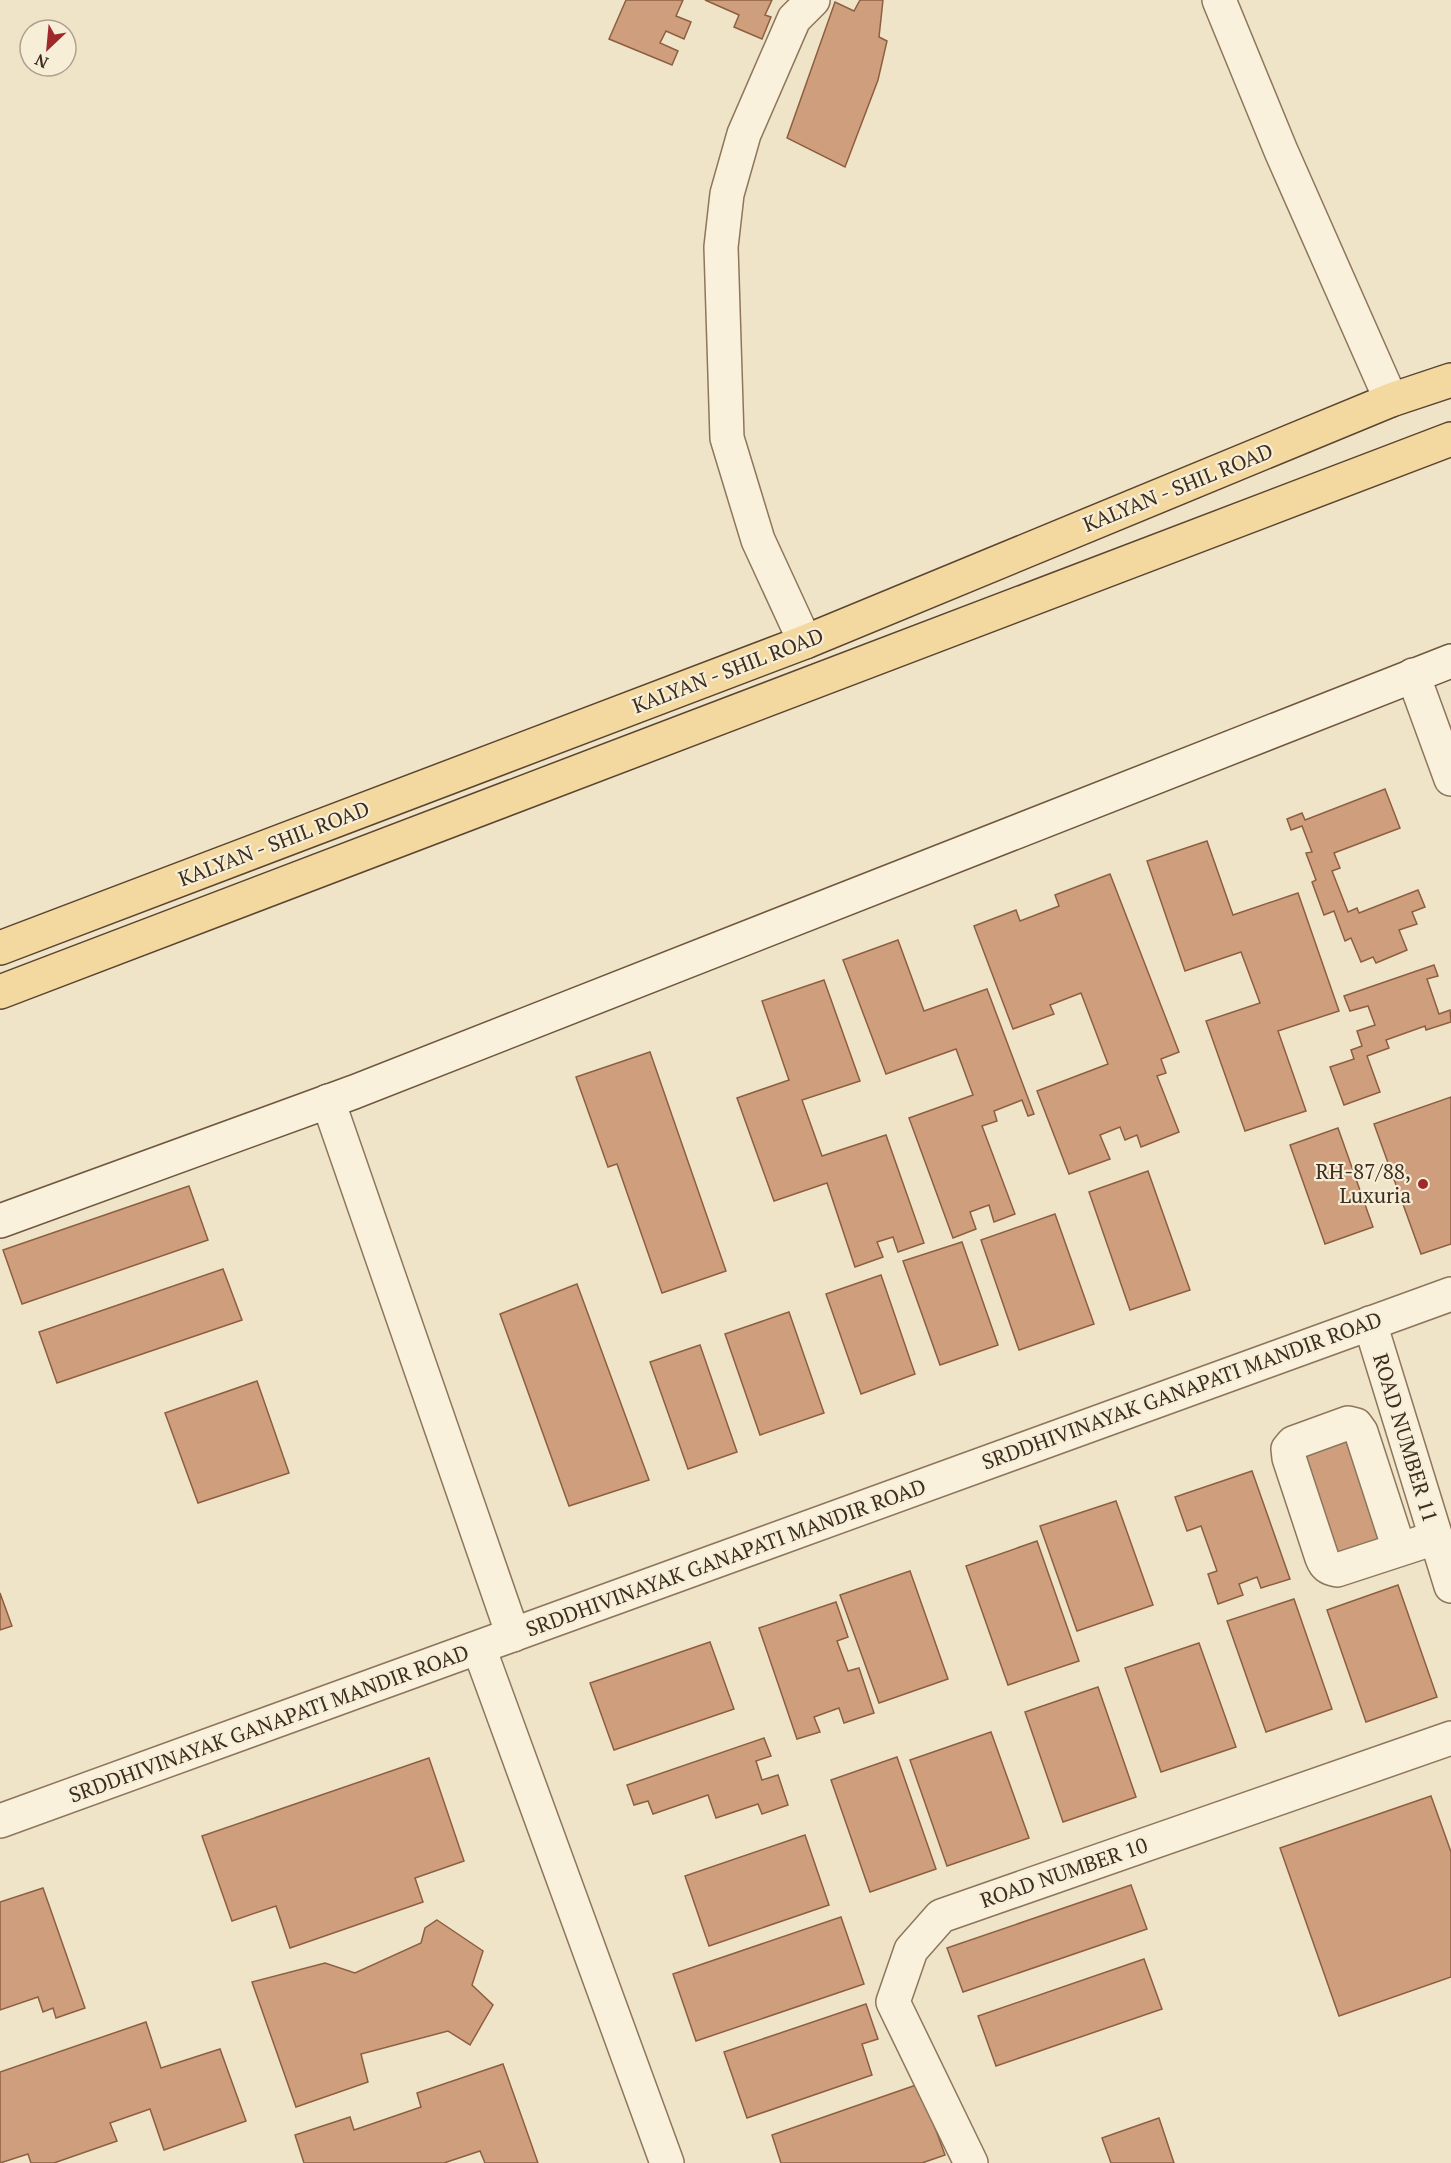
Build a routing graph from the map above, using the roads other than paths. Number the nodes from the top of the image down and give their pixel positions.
1 (813, 0) edge
2 (1219, 0) edge
3 (1451, 380) edge
4 (1391, 400) junction
5 (1451, 439) edge
6 (805, 642) junction
7 (1451, 661) edge
8 (1413, 675) junction
9 (1451, 780) edge
10 (0, 948) edge
11 (0, 992) edge
12 (328, 1101) junction
13 (0, 1221) edge
14 (1451, 1294) edge
15 (1370, 1323) junction
16 (1435, 1538) junction
17 (1399, 1549) dead end
18 (1451, 1586) edge
19 (513, 1635) junction
20 (479, 1648) junction
21 (1451, 1738) edge
22 (0, 1821) edge
23 (667, 2163) edge
24 (971, 2163) edge

1 - 6 street
2 - 4 street
3 - 4 main road, KALYAN - SHIL ROAD
4 - 6 main road, KALYAN - SHIL ROAD
5 - 11 main road, KALYAN - SHIL ROAD
6 - 10 main road, KALYAN - SHIL ROAD
7 - 8 street
8 - 9 street
8 - 12 street
12 - 13 street
12 - 19 street
14 - 15 street, SRDDHIVINAYAK GANAPATI MANDIR ROAD
15 - 16 street, ROAD NUMBER 11
15 - 19 street, SRDDHIVINAYAK GANAPATI MANDIR ROAD
16 - 17 street
16 - 18 street, ROAD NUMBER 11
19 - 20 street, SRDDHIVINAYAK GANAPATI MANDIR ROAD
20 - 22 street, SRDDHIVINAYAK GANAPATI MANDIR ROAD
20 - 23 street
21 - 24 street, ROAD NUMBER 10

